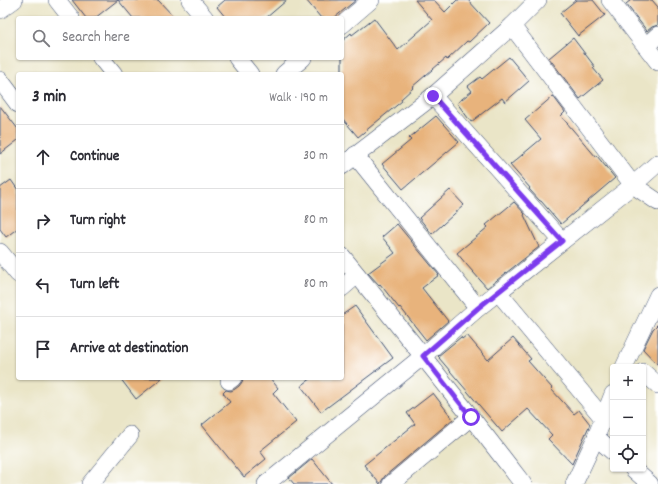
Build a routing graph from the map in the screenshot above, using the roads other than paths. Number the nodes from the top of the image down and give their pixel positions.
1 (14, 0) edge
2 (57, 0) edge
3 (371, 0) edge
4 (538, 0) edge
5 (610, 0) edge
6 (195, 2) edge
7 (0, 10) edge
8 (69, 16) edge
9 (204, 16) edge
10 (344, 22) edge
11 (512, 26) junction
12 (652, 40) edge
13 (103, 60) edge
14 (239, 60) edge
15 (301, 60) edge
16 (658, 62) edge
17 (112, 72) edge
18 (248, 72) edge
19 (286, 72) edge
20 (0, 80) edge
21 (433, 96) junction
22 (16, 101) edge
23 (348, 160) edge
24 (658, 163) edge
25 (632, 185) junction
26 (658, 202) edge
27 (562, 241) junction
28 (0, 252) edge
29 (344, 259) edge
30 (16, 272) edge
31 (357, 275) junction
32 (344, 286) edge
33 (498, 292) junction
34 (658, 295) edge
35 (478, 308) junction
36 (423, 356) junction
37 (630, 364) edge
38 (646, 375) edge
39 (658, 385) edge
40 (610, 400) edge
41 (471, 417) junction
42 (603, 418) junction
43 (130, 435) dead end
44 (596, 437) junction
45 (610, 449) edge
46 (636, 472) edge
47 (90, 484) edge
48 (266, 484) edge
49 (391, 484) edge
50 (523, 484) edge
51 (574, 484) edge
52 (650, 484) edge

1 - 7 street
2 - 8 street
3 - 10 street
4 - 11 street
5 - 12 street
6 - 9 street
11 - 21 street
11 - 25 street
12 - 16 street
13 - 17 street
14 - 18 street
15 - 19 street
20 - 22 street
21 - 23 street
21 - 27 street
23 - 35 street
24 - 25 street
25 - 26 street
25 - 27 street
27 - 33 street
28 - 30 street
29 - 31 street
31 - 32 street
31 - 36 street
33 - 35 street
33 - 42 street
34 - 37 street
35 - 36 street
36 - 41 street
36 - 48 street
38 - 39 street
40 - 42 street
41 - 49 street
41 - 50 street
42 - 44 street
43 - 47 street
44 - 45 street
44 - 51 street
46 - 52 street

